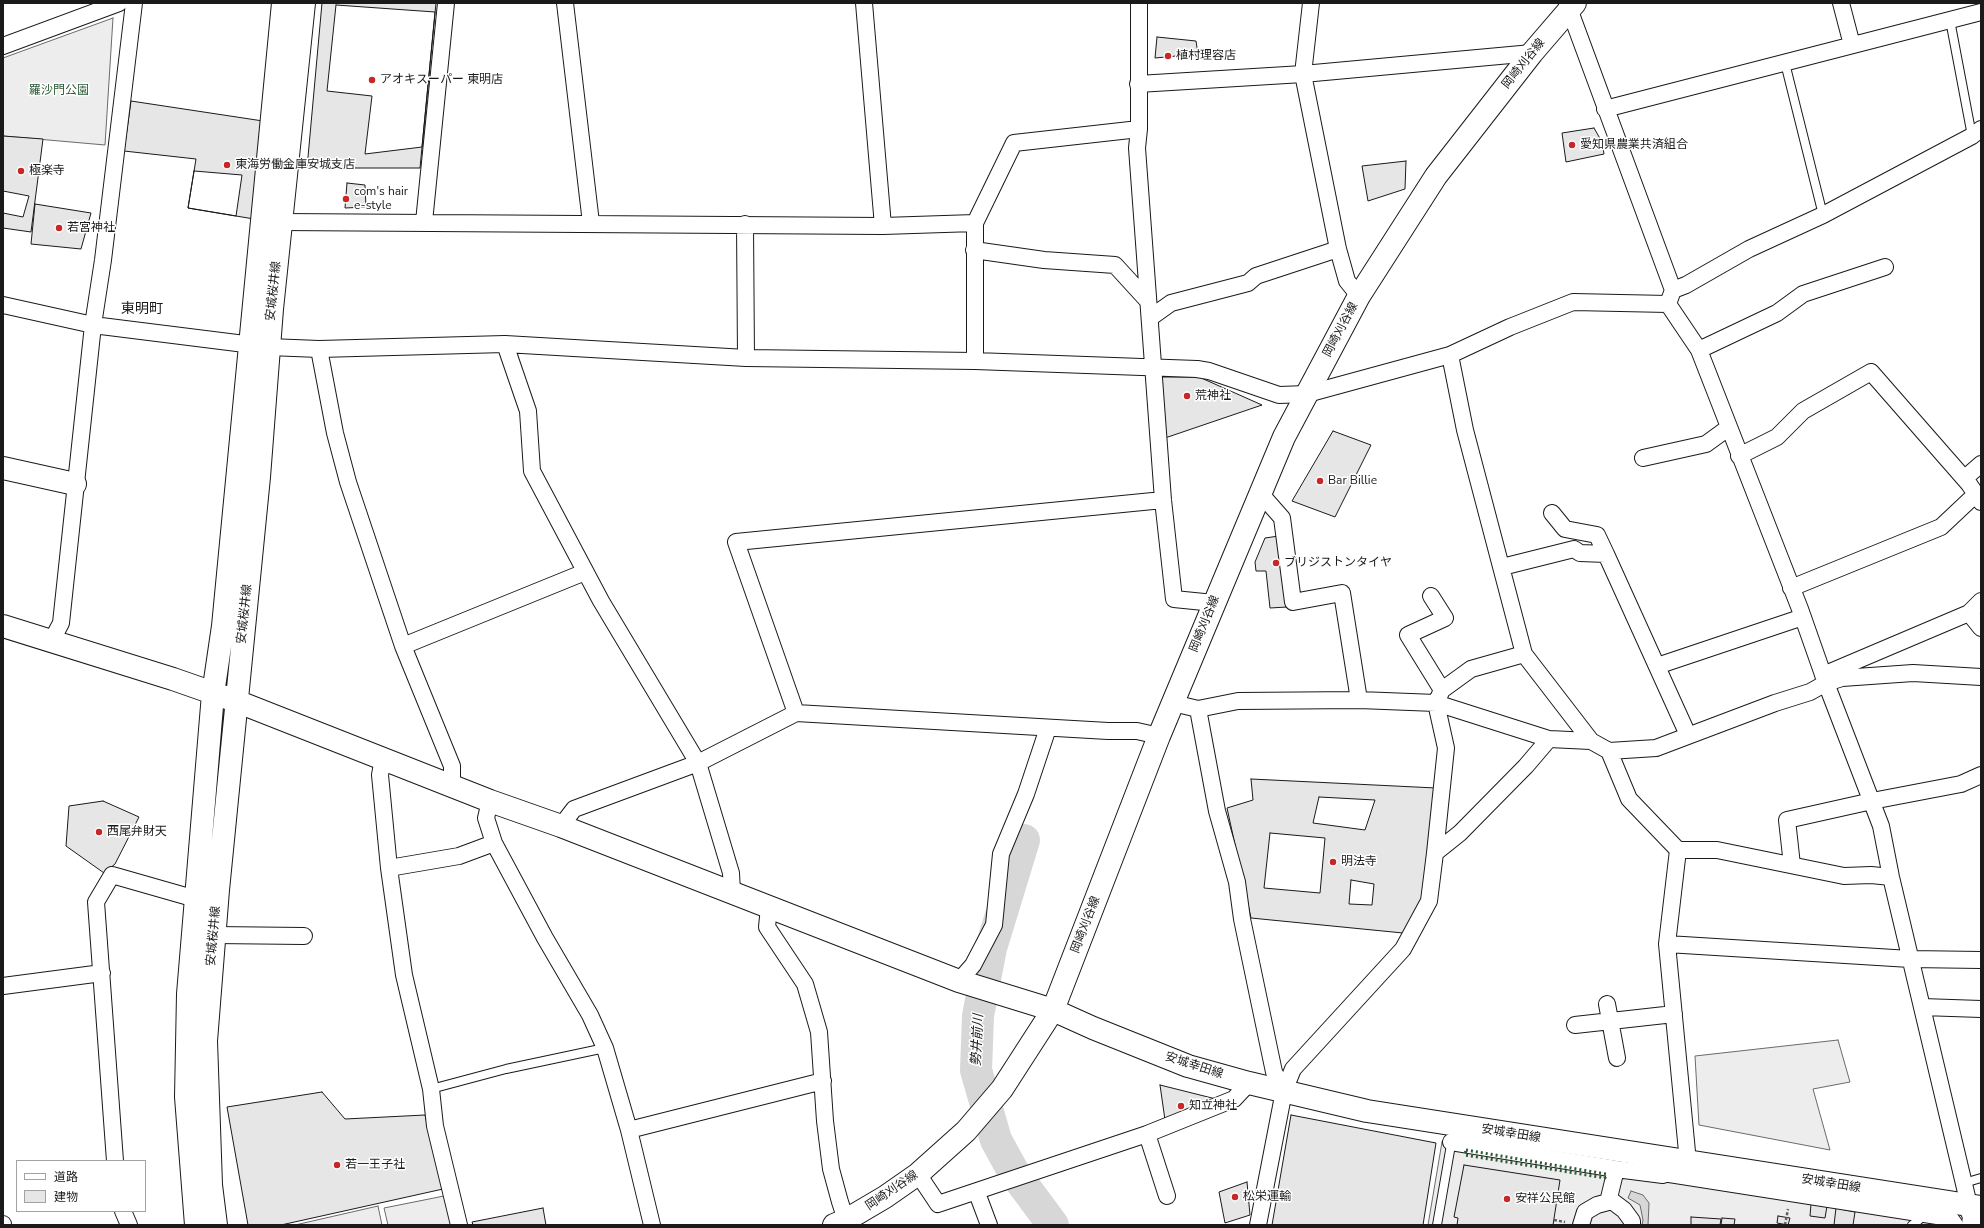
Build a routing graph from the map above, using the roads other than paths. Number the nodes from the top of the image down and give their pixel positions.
1 (119, 3) edge
2 (134, 3) edge
3 (283, 3) edge
4 (304, 3) edge
5 (446, 3) edge
6 (565, 3) edge
7 (864, 3) edge
8 (1139, 3) edge
9 (1311, 3) edge
10 (1841, 3) edge
11 (1570, 5) edge
12 (1981, 12) edge
13 (1950, 20) junction
14 (1852, 45) junction
15 (3, 46) edge
16 (1532, 53) junction
17 (1785, 63) junction
18 (1304, 74) junction
19 (1138, 84) junction
20 (1605, 109) junction
21 (1139, 129) junction
22 (1977, 132) edge
23 (1823, 215) junction
24 (282, 222) junction
25 (424, 222) junction
26 (591, 223) junction
27 (975, 223) junction
28 (745, 224) junction
29 (883, 226) junction
30 (1338, 249) junction
31 (974, 250) junction
32 (1885, 267) dead end
33 (1359, 296) junction
34 (1671, 297) junction
35 (1147, 300) junction
36 (3, 305) edge
37 (1150, 318) junction
38 (92, 325) junction
39 (505, 344) junction
40 (260, 346) junction
41 (319, 349) junction
42 (1699, 350) junction
43 (1450, 354) junction
44 (746, 358) junction
45 (975, 361) junction
46 (1154, 367) junction
47 (1307, 394) junction
48 (1728, 428) junction
49 (1739, 456) junction
50 (1643, 458) dead end
51 (1981, 464) edge
52 (3, 468) edge
53 (1965, 478) junction
54 (75, 484) junction
55 (1260, 493) junction
56 (1978, 498) edge
57 (1163, 500) junction
58 (1552, 513) dead end
59 (1606, 554) junction
60 (1502, 567) junction
61 (585, 572) junction
62 (1791, 588) junction
63 (1431, 596) dead end
64 (1981, 601) edge
65 (1214, 603) junction
66 (1969, 613) junction
67 (1803, 617) junction
68 (3, 626) edge
69 (1981, 628) edge
70 (52, 640) junction
71 (403, 646) junction
72 (1524, 654) junction
73 (1657, 666) junction
74 (1981, 677) edge
75 (1824, 679) junction
76 (213, 694) junction
77 (1439, 696) junction
78 (1359, 700) junction
79 (236, 701) junction
80 (1173, 703) junction
81 (1198, 709) junction
82 (796, 713) junction
83 (1048, 728) junction
84 (1688, 735) junction
85 (1159, 736) junction
86 (1549, 739) junction
87 (1591, 742) junction
88 (1609, 751) junction
89 (383, 758) junction
90 (698, 762) junction
91 (1981, 775) edge
92 (452, 786) junction
93 (490, 801) junction
94 (1872, 801) junction
95 (561, 826) junction
96 (494, 843) junction
97 (1678, 850) junction
98 (1435, 853) junction
99 (1792, 865) junction
100 (389, 868) junction
101 (1891, 877) junction
102 (732, 892) junction
103 (196, 899) junction
104 (769, 907) junction
105 (214, 935) junction
106 (304, 936) dead end
107 (1667, 944) junction
108 (1910, 958) junction
109 (1981, 960) edge
110 (102, 973) junction
111 (959, 981) junction
112 (3, 986) edge
113 (1607, 1004) dead end
114 (1922, 1007) junction
115 (1981, 1009) edge
116 (1053, 1010) junction
117 (1674, 1014) junction
118 (1610, 1021) junction
119 (1575, 1025) dead end
120 (605, 1048) junction
121 (1617, 1058) dead end
122 (823, 1081) junction
123 (1249, 1083) junction
124 (431, 1089) junction
125 (1284, 1091) junction
126 (629, 1130) junction
127 (1146, 1134) junction
128 (1453, 1134) junction
129 (115, 1160) edge
130 (1688, 1162) junction
131 (1616, 1169) junction
132 (918, 1174) junction
133 (1981, 1178) edge
134 (1964, 1183) junction
135 (977, 1193) junction
136 (1166, 1196) dead end
137 (1922, 1198) junction
138 (1608, 1202) junction
139 (123, 1212) edge
140 (1974, 1213) edge
141 (840, 1222) edge
142 (129, 1225) edge
143 (196, 1225) edge
144 (216, 1225) edge
145 (459, 1225) edge
146 (652, 1225) edge
147 (989, 1225) edge
148 (1258, 1225) edge
149 (1437, 1225) edge
150 (1581, 1225) edge
151 (1632, 1225) edge
152 (1912, 1225) edge
153 (1955, 1225) edge

1 - 15 street
2 - 38 street
3 - 40 main road, 安城桜井線
4 - 24 main road, 安城桜井線
5 - 25 street
6 - 26 street
7 - 29 street
8 - 19 street
9 - 18 street
10 - 14 street
11 - 16 main road, 岡崎刈谷線
11 - 20 street
12 - 13 street
13 - 14 street
13 - 22 lane
14 - 17 street
16 - 18 street
16 - 33 main road, 岡崎刈谷線
17 - 20 street
17 - 23 lane
18 - 19 street
18 - 30 street
19 - 21 street
20 - 34 street
21 - 27 street
21 - 35 street
22 - 23 street
23 - 34 street
24 - 25 street
24 - 40 main road, 安城桜井線
25 - 26 street
26 - 28 street
27 - 29 street
27 - 31 street
28 - 29 street
28 - 44 street
30 - 33 street
30 - 37 street
31 - 35 street
31 - 45 street
32 - 42 street
33 - 47 main road, 岡崎刈谷線
34 - 42 street
34 - 43 street
35 - 37 street
36 - 38 street
37 - 46 street
38 - 40 street
38 - 54 street
39 - 41 street
39 - 44 street
39 - 61 street
40 - 41 street
40 - 76 main road, 安城桜井線
40 - 79 main road, 安城桜井線
41 - 71 street
42 - 48 street
43 - 47 street
43 - 60 street
44 - 45 street
45 - 46 street
46 - 47 street
46 - 57 street
47 - 55 main road, 岡崎刈谷線
48 - 49 street
48 - 50 street
49 - 53 street
49 - 62 street
51 - 53 street
52 - 54 main road
53 - 56 street
54 - 70 street
55 - 65 main road, 岡崎刈谷線
55 - 78 street
56 - 62 street
57 - 65 street
57 - 82 street
58 - 59 street
59 - 60 street
59 - 73 street
60 - 72 street
61 - 71 street
61 - 90 street
62 - 67 street
63 - 77 street
64 - 66 street
65 - 80 main road, 岡崎刈谷線
66 - 69 street
66 - 75 street
67 - 73 street
67 - 75 street
68 - 70 main road, 安城幸田線
70 - 76 main road, 安城幸田線
71 - 92 street
72 - 77 street
72 - 87 street
73 - 84 street
74 - 75 street
75 - 84 street
75 - 94 street
76 - 79 main road, 安城幸田線
76 - 103 main road, 安城桜井線
77 - 78 street
77 - 86 street
77 - 98 street
78 - 81 street
79 - 89 main road, 安城幸田線
79 - 105 main road, 安城桜井線
80 - 81 street
80 - 85 main road, 岡崎刈谷線
81 - 125 street
82 - 83 street
82 - 90 street
83 - 85 street
83 - 111 street
84 - 88 street
85 - 116 main road, 岡崎刈谷線
86 - 87 street
86 - 98 street
87 - 88 street
88 - 97 street
89 - 92 main road, 安城幸田線
89 - 100 street
90 - 95 street
90 - 102 street
91 - 94 street
92 - 93 main road, 安城幸田線
93 - 95 main road, 安城幸田線
93 - 96 street
94 - 99 street
94 - 101 street
95 - 102 main road, 安城幸田線
96 - 100 street
96 - 120 street
97 - 99 street
97 - 107 street
98 - 125 street
99 - 101 street
100 - 124 street
101 - 108 street
102 - 104 main road, 安城幸田線
103 - 110 street
103 - 143 main road, 安城桜井線
104 - 111 main road, 安城幸田線
104 - 122 street
105 - 106 street
105 - 144 main road, 安城桜井線
107 - 108 street
107 - 117 street
108 - 109 street
108 - 114 street
110 - 112 street
110 - 129 street
111 - 116 main road, 安城幸田線
113 - 118 street
114 - 115 street
114 - 134 street
116 - 123 main road, 安城幸田線
116 - 132 main road, 岡崎刈谷線
117 - 118 street
117 - 130 street
118 - 119 street
118 - 121 street
120 - 124 lane
120 - 126 street
122 - 126 street
122 - 141 street
123 - 125 main road, 安城幸田線
123 - 127 street
124 - 145 street
125 - 128 main road, 安城幸田線
125 - 148 street
126 - 146 street
127 - 135 street
127 - 136 street
128 - 130 main road, 安城幸田線
128 - 131 street
128 - 149 lane
130 - 137 main road, 安城幸田線
131 - 138 street
131 - 153 street
132 - 135 street
132 - 141 main road, 岡崎刈谷線
133 - 134 lane
134 - 140 street
135 - 147 street
137 - 140 main road, 安城幸田線
137 - 152 lane
138 - 150 street
138 - 151 street
139 - 142 street

